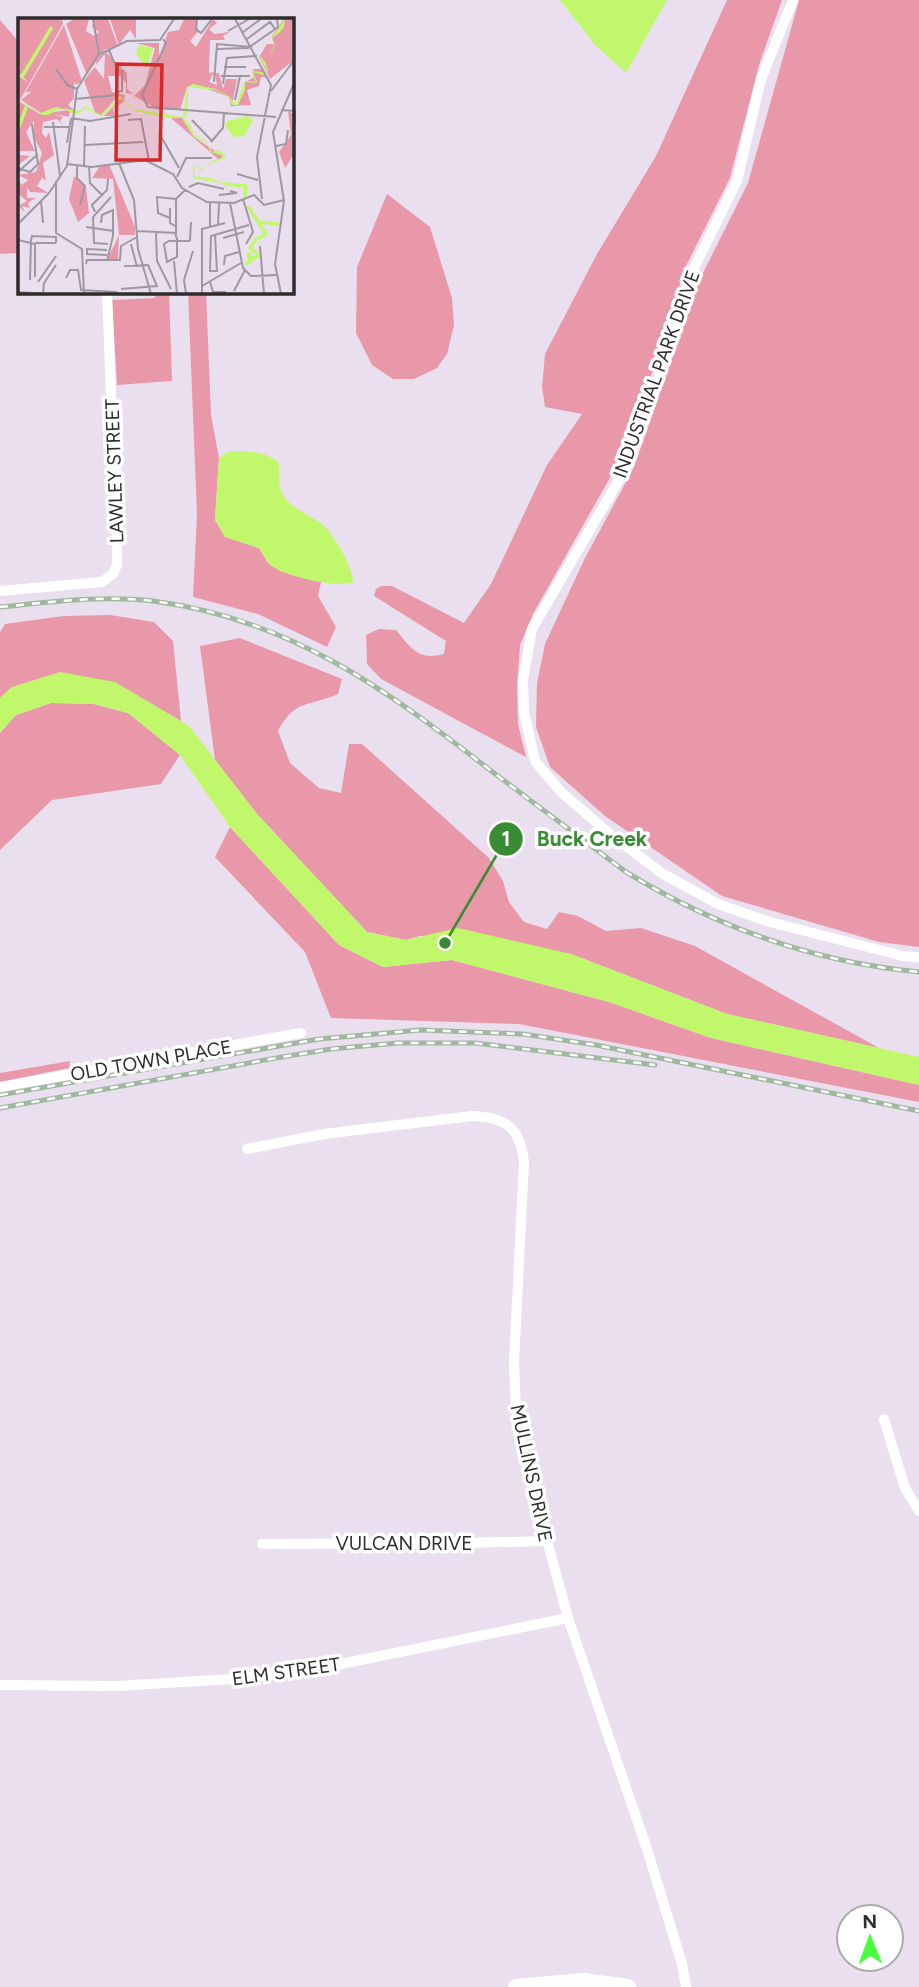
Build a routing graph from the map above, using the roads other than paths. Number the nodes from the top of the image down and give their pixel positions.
1 (793, 0) edge
2 (107, 294) edge
3 (0, 591) edge
4 (919, 957) edge
5 (301, 1033) dead end
6 (0, 1087) edge
7 (519, 1119) dead end
8 (517, 1133) junction
9 (247, 1149) dead end
10 (884, 1419) dead end
11 (919, 1511) edge
12 (546, 1541) junction
13 (262, 1544) dead end
14 (568, 1618) junction
15 (0, 1685) edge
16 (516, 1987) edge
17 (628, 1987) edge
18 (687, 1987) edge

1 - 4 street, INDUSTRIAL PARK DRIVE
2 - 3 street, LAWLEY STREET
5 - 6 street, OLD TOWN PLACE
7 - 8 street, MULLINS DRIVE
8 - 9 street
8 - 12 street, MULLINS DRIVE
10 - 11 street
12 - 13 street, VULCAN DRIVE
12 - 14 street, MULLINS DRIVE
14 - 15 street, ELM STREET
14 - 18 street, MULLINS DRIVE
16 - 17 street

